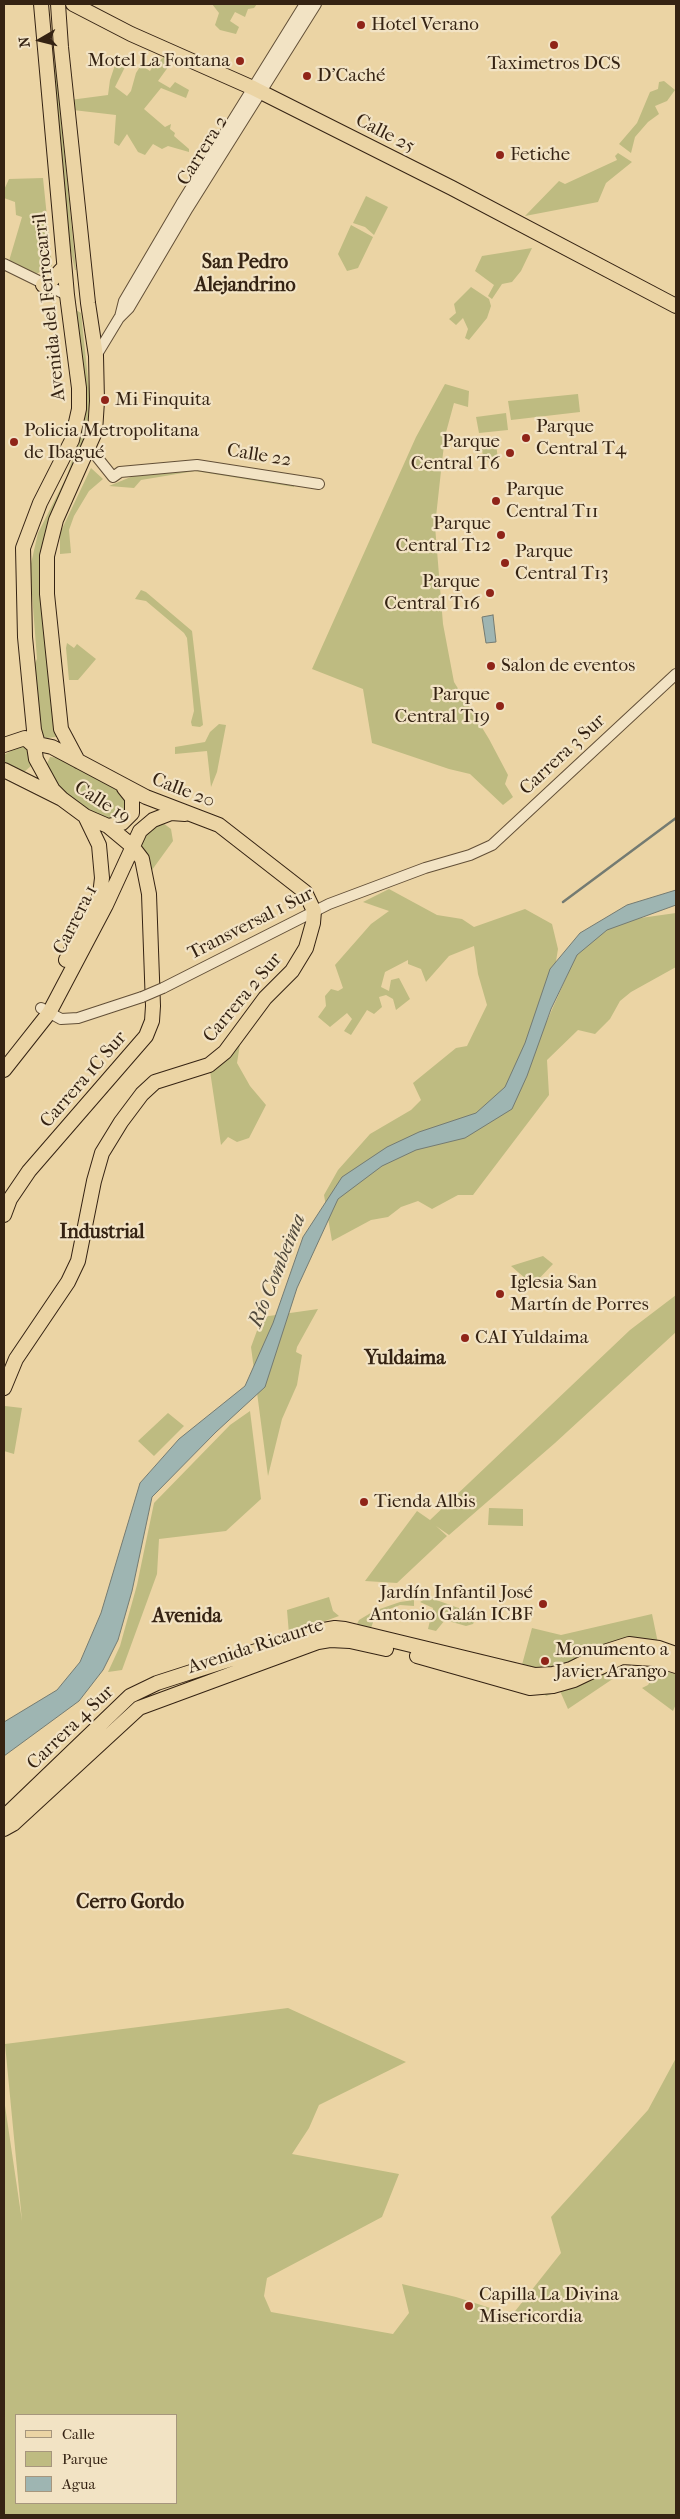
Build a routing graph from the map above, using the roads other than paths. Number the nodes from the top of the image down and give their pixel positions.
1 (41, 4) edge
2 (58, 4) edge
3 (73, 4) edge
4 (305, 4) edge
5 (316, 4) edge
6 (257, 90) junction
7 (4, 264) edge
8 (64, 267) junction
9 (43, 285) junction
10 (67, 295) junction
11 (676, 306) edge
12 (96, 356) junction
13 (89, 447) junction
14 (314, 483) dead end
15 (676, 674) edge
16 (35, 741) junction
17 (4, 745) edge
18 (79, 762) junction
19 (4, 770) edge
20 (123, 787) junction
21 (62, 799) junction
22 (194, 814) junction
23 (85, 816) junction
24 (108, 826) junction
25 (132, 846) junction
26 (470, 855) joint
27 (149, 894) joint
28 (314, 911) junction
29 (45, 1010) junction
30 (4, 1055) edge
31 (4, 1070) edge
32 (4, 1215) edge
33 (4, 1388) edge
34 (676, 1654) edge
35 (676, 1666) edge
36 (4, 1817) edge
37 (4, 1829) edge

1 - 8 main road, Avenida del Ferrocarril
2 - 12 main road, Avenida del Ferrocarril
3 - 6 main road, Calle 25
4 - 6 street, Carrera 2
5 - 6 street, Carrera 2
6 - 11 main road, Calle 25
6 - 12 street, Carrera 2
7 - 9 street
8 - 9 main road
8 - 10 main road, Avenida del Ferrocarril
9 - 10 street
10 - 16 main road, Avenida del Ferrocarril
12 - 13 main road, Avenida del Ferrocarril
13 - 14 street, Calle 22
13 - 18 main road, Avenida del Ferrocarril
15 - 26 street, Carrera 3 Sur
16 - 17 main road
16 - 18 main road, Calle 20
16 - 21 main road, Avenida del Ferrocarril
18 - 20 main road, Calle 20
19 - 21 main road, Calle 19
20 - 22 main road, Calle 20
20 - 24 main road
21 - 23 main road, Calle 19
22 - 25 main road, Carrera 1
22 - 28 main road, Calle 20
23 - 24 main road, Calle 19
23 - 29 main road, Carrera 1
24 - 25 main road, Calle 19
25 - 27 main road, Calle 19
25 - 29 main road, Carrera 1
26 - 28 street, Transversal 1 Sur
27 - 32 main road, Carrera 1C Sur
28 - 29 street, Transversal 1 Sur, bridge
28 - 33 main road, Carrera 2 Sur
29 - 30 main road, Carrera 1
29 - 31 main road, Carrera 1
34 - 36 main road, Carrera 4 Sur
35 - 37 main road, Avenida Ricaurte

